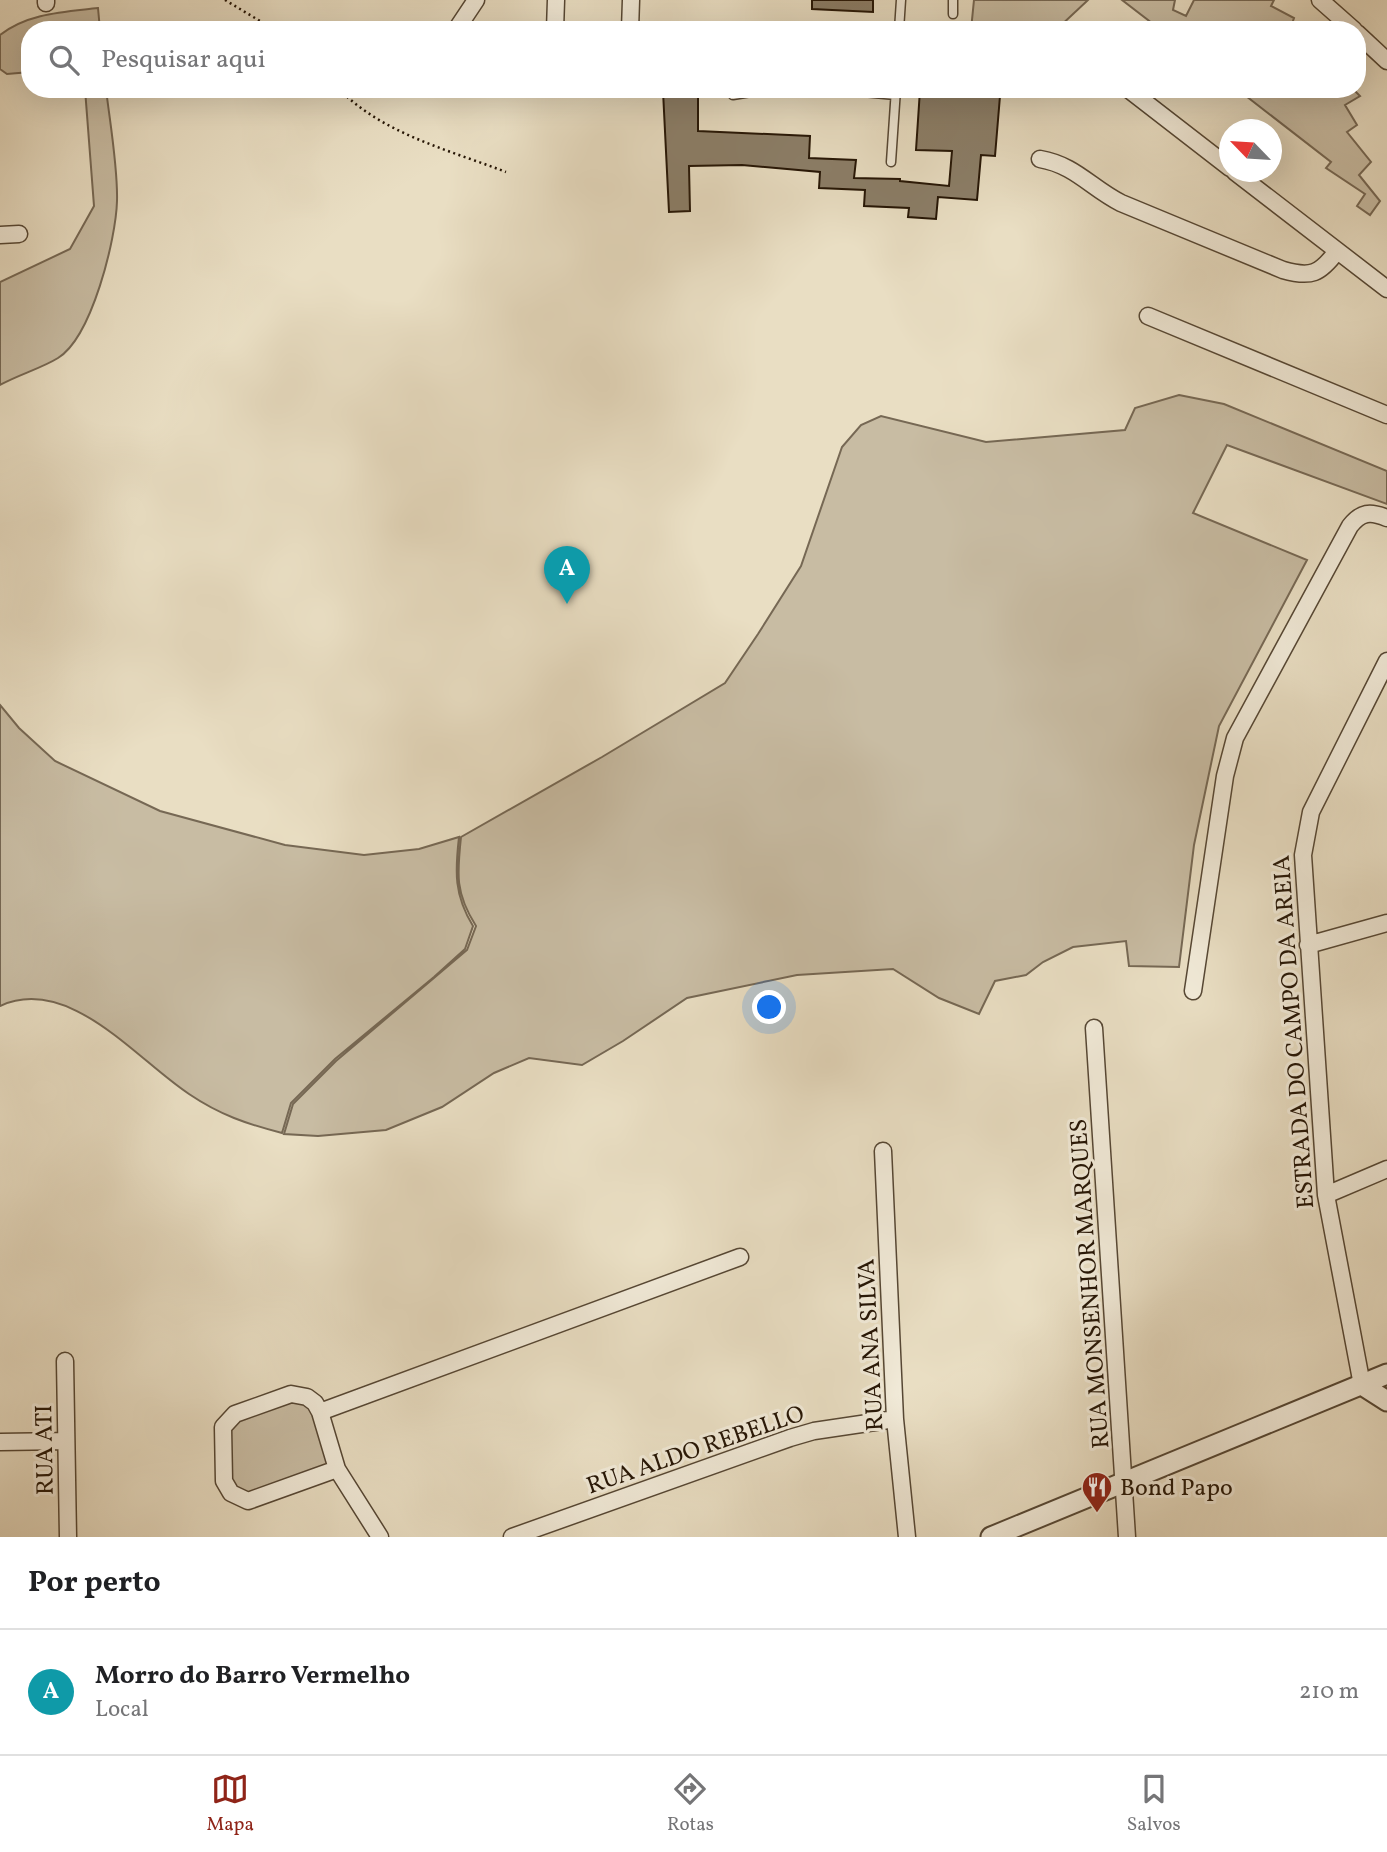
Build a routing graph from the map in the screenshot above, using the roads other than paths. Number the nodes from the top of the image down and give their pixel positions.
1 (476, 0) edge
2 (556, 0) edge
3 (631, 0) edge
4 (901, 0) edge
5 (953, 0) edge
6 (1320, 0) edge
7 (953, 13) dead end
8 (462, 21) edge
9 (555, 21) edge
10 (630, 21) edge
11 (900, 21) edge
12 (1344, 21) edge
13 (1366, 41) edge
14 (1387, 61) edge
15 (895, 98) edge
16 (1140, 98) edge
17 (1040, 159) dead end
18 (1219, 159) edge
19 (891, 162) dead end
20 (1247, 182) edge
21 (0, 234) edge
22 (19, 234) dead end
23 (1337, 251) junction
24 (1387, 289) edge
25 (1148, 316) dead end
26 (1387, 415) edge
27 (1387, 518) edge
28 (1387, 661) edge
29 (1387, 923) edge
30 (1308, 945) junction
31 (1194, 991) dead end
32 (1094, 1028) dead end
33 (883, 1151) dead end
34 (1387, 1169) edge
35 (1326, 1195) junction
36 (740, 1257) dead end
37 (65, 1361) dead end
38 (1387, 1374) edge
39 (1362, 1385) junction
40 (1387, 1401) edge
41 (320, 1412) junction
42 (895, 1419) junction
43 (66, 1441) junction
44 (0, 1442) edge
45 (337, 1469) junction
46 (1125, 1483) junction
47 (68, 1537) edge
48 (380, 1537) edge
49 (512, 1537) edge
50 (907, 1537) edge
51 (991, 1537) edge
52 (1127, 1537) edge

1 - 8 street
2 - 9 street
3 - 10 street
4 - 11 lane
5 - 7 lane
6 - 12 street
13 - 14 street
15 - 19 lane
16 - 18 street
17 - 23 street
20 - 23 street
21 - 22 street
23 - 24 street
25 - 26 street
27 - 31 street
28 - 30 street, ESTRADA DO CAMPO DA AREIA
29 - 30 street
30 - 35 street, ESTRADA DO CAMPO DA AREIA
32 - 46 street, RUA MONSENHOR MARQUES
33 - 42 street, RUA ANA SILVA
34 - 35 street
35 - 39 street, ESTRADA DO CAMPO DA AREIA
36 - 41 street
37 - 43 street, RUA ATI
38 - 39 street
39 - 40 street
39 - 46 street
41 - 45 street
41 - 45 street
42 - 49 street, RUA ALDO REBELLO
42 - 50 street, RUA ANA SILVA
43 - 44 street
43 - 47 street, RUA ATI
45 - 48 street
46 - 51 street
46 - 52 street, RUA MONSENHOR MARQUES

